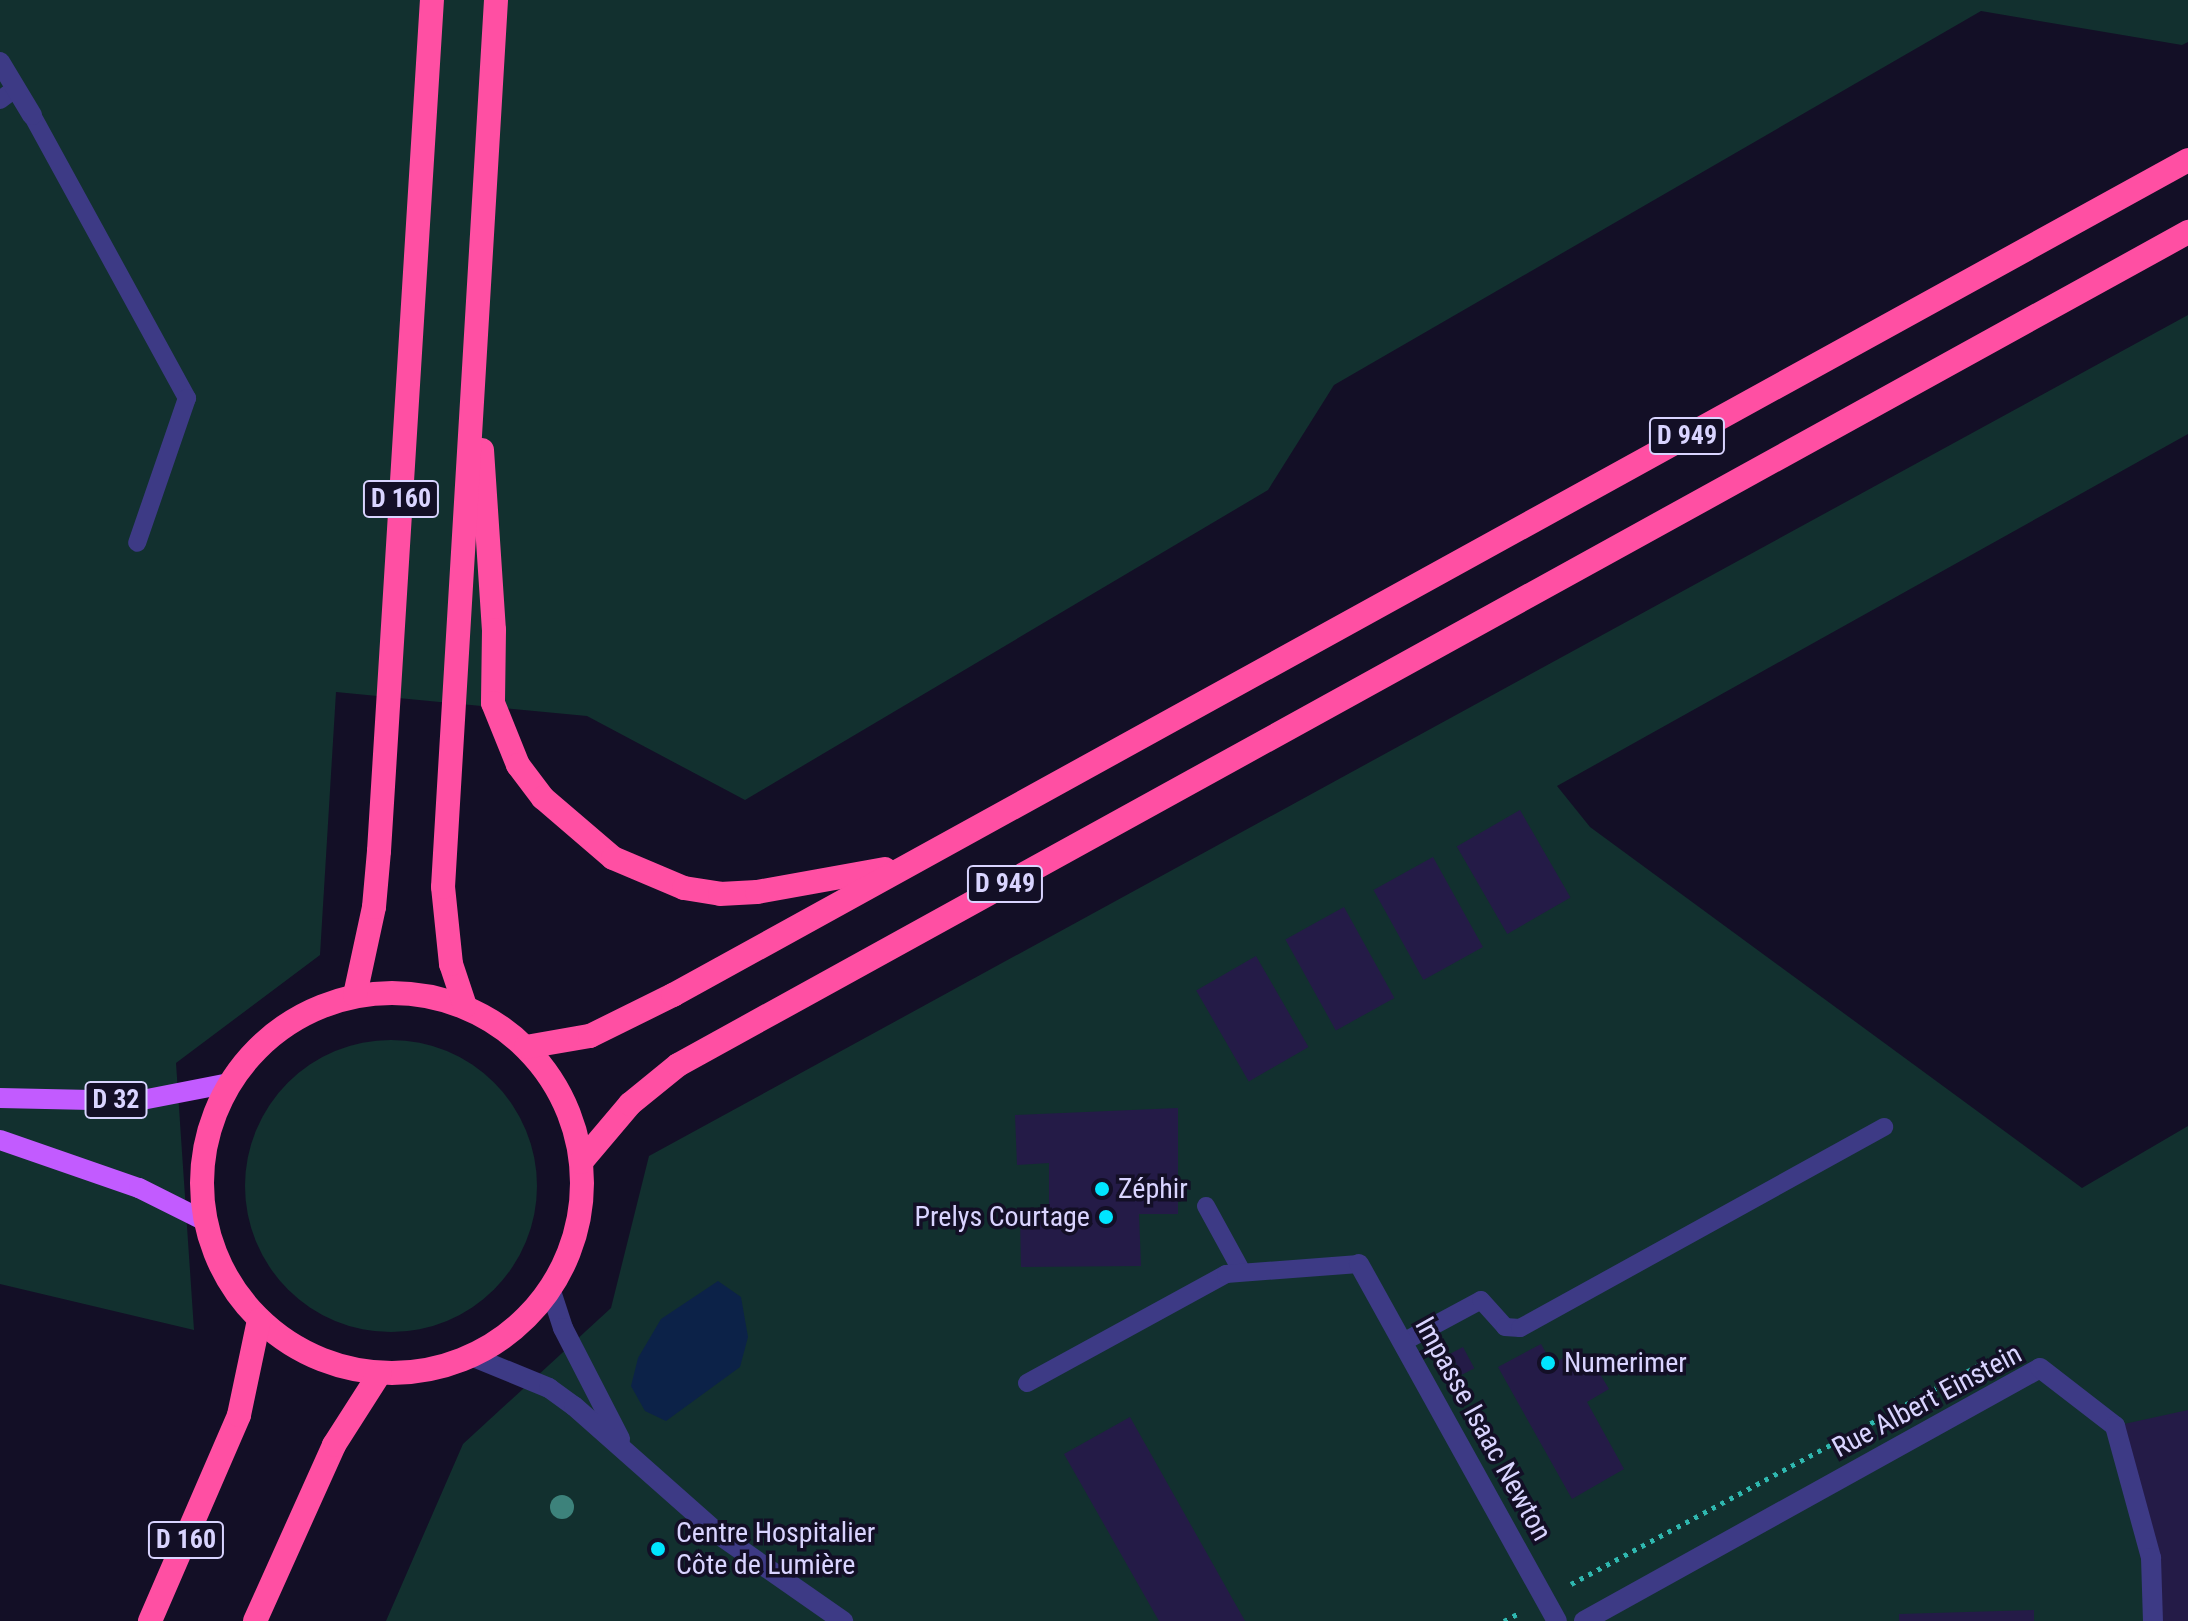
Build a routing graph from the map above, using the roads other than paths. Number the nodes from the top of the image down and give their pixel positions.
1 (432, 0) edge
2 (496, 0) edge
3 (0, 62) edge
4 (8, 94) edge
5 (32, 115) joint
6 (2188, 160) edge
7 (2188, 232) edge
8 (476, 351) junction
9 (137, 543) dead end
10 (907, 865) junction
11 (355, 995) junction
12 (465, 1006) junction
13 (526, 1047) junction
14 (230, 1083) junction
15 (0, 1098) edge
16 (1884, 1127) dead end
17 (0, 1140) edge
18 (581, 1162) junction
19 (1206, 1206) dead end
20 (205, 1221) junction
21 (1359, 1264) joint
22 (1241, 1270) junction
23 (550, 1288) junction
24 (259, 1320) junction
25 (1405, 1341) junction
26 (471, 1356) junction
27 (380, 1373) junction
28 (1027, 1383) dead end
29 (628, 1453) junction
30 (808, 1597) junction
31 (150, 1621) edge
32 (255, 1621) edge
33 (821, 1621) edge
34 (843, 1621) edge
35 (1557, 1621) edge
36 (1584, 1621) edge
37 (2153, 1621) edge

1 - 11 highway, D 160
2 - 8 highway, D 160
3 - 4 street
4 - 5 street
5 - 9 lane
6 - 10 highway, D 949
7 - 18 highway, D 949
8 - 10 highway
8 - 12 highway, D 160
10 - 13 highway, D 949
11 - 12 highway
11 - 14 highway
12 - 13 highway
13 - 18 highway
14 - 15 main road, D 32
14 - 20 highway
16 - 25 lane
17 - 20 main road
18 - 23 highway
19 - 22 lane
20 - 24 highway
21 - 22 lane
21 - 25 street, Impasse Isaac Newton
22 - 28 lane
23 - 26 highway
23 - 29 street
24 - 27 highway
24 - 31 highway, D 160
25 - 35 street, Impasse Isaac Newton
26 - 27 highway
26 - 29 street
27 - 32 highway
29 - 30 street
30 - 33 lane
30 - 34 street
36 - 37 street, Rue Albert Einstein

